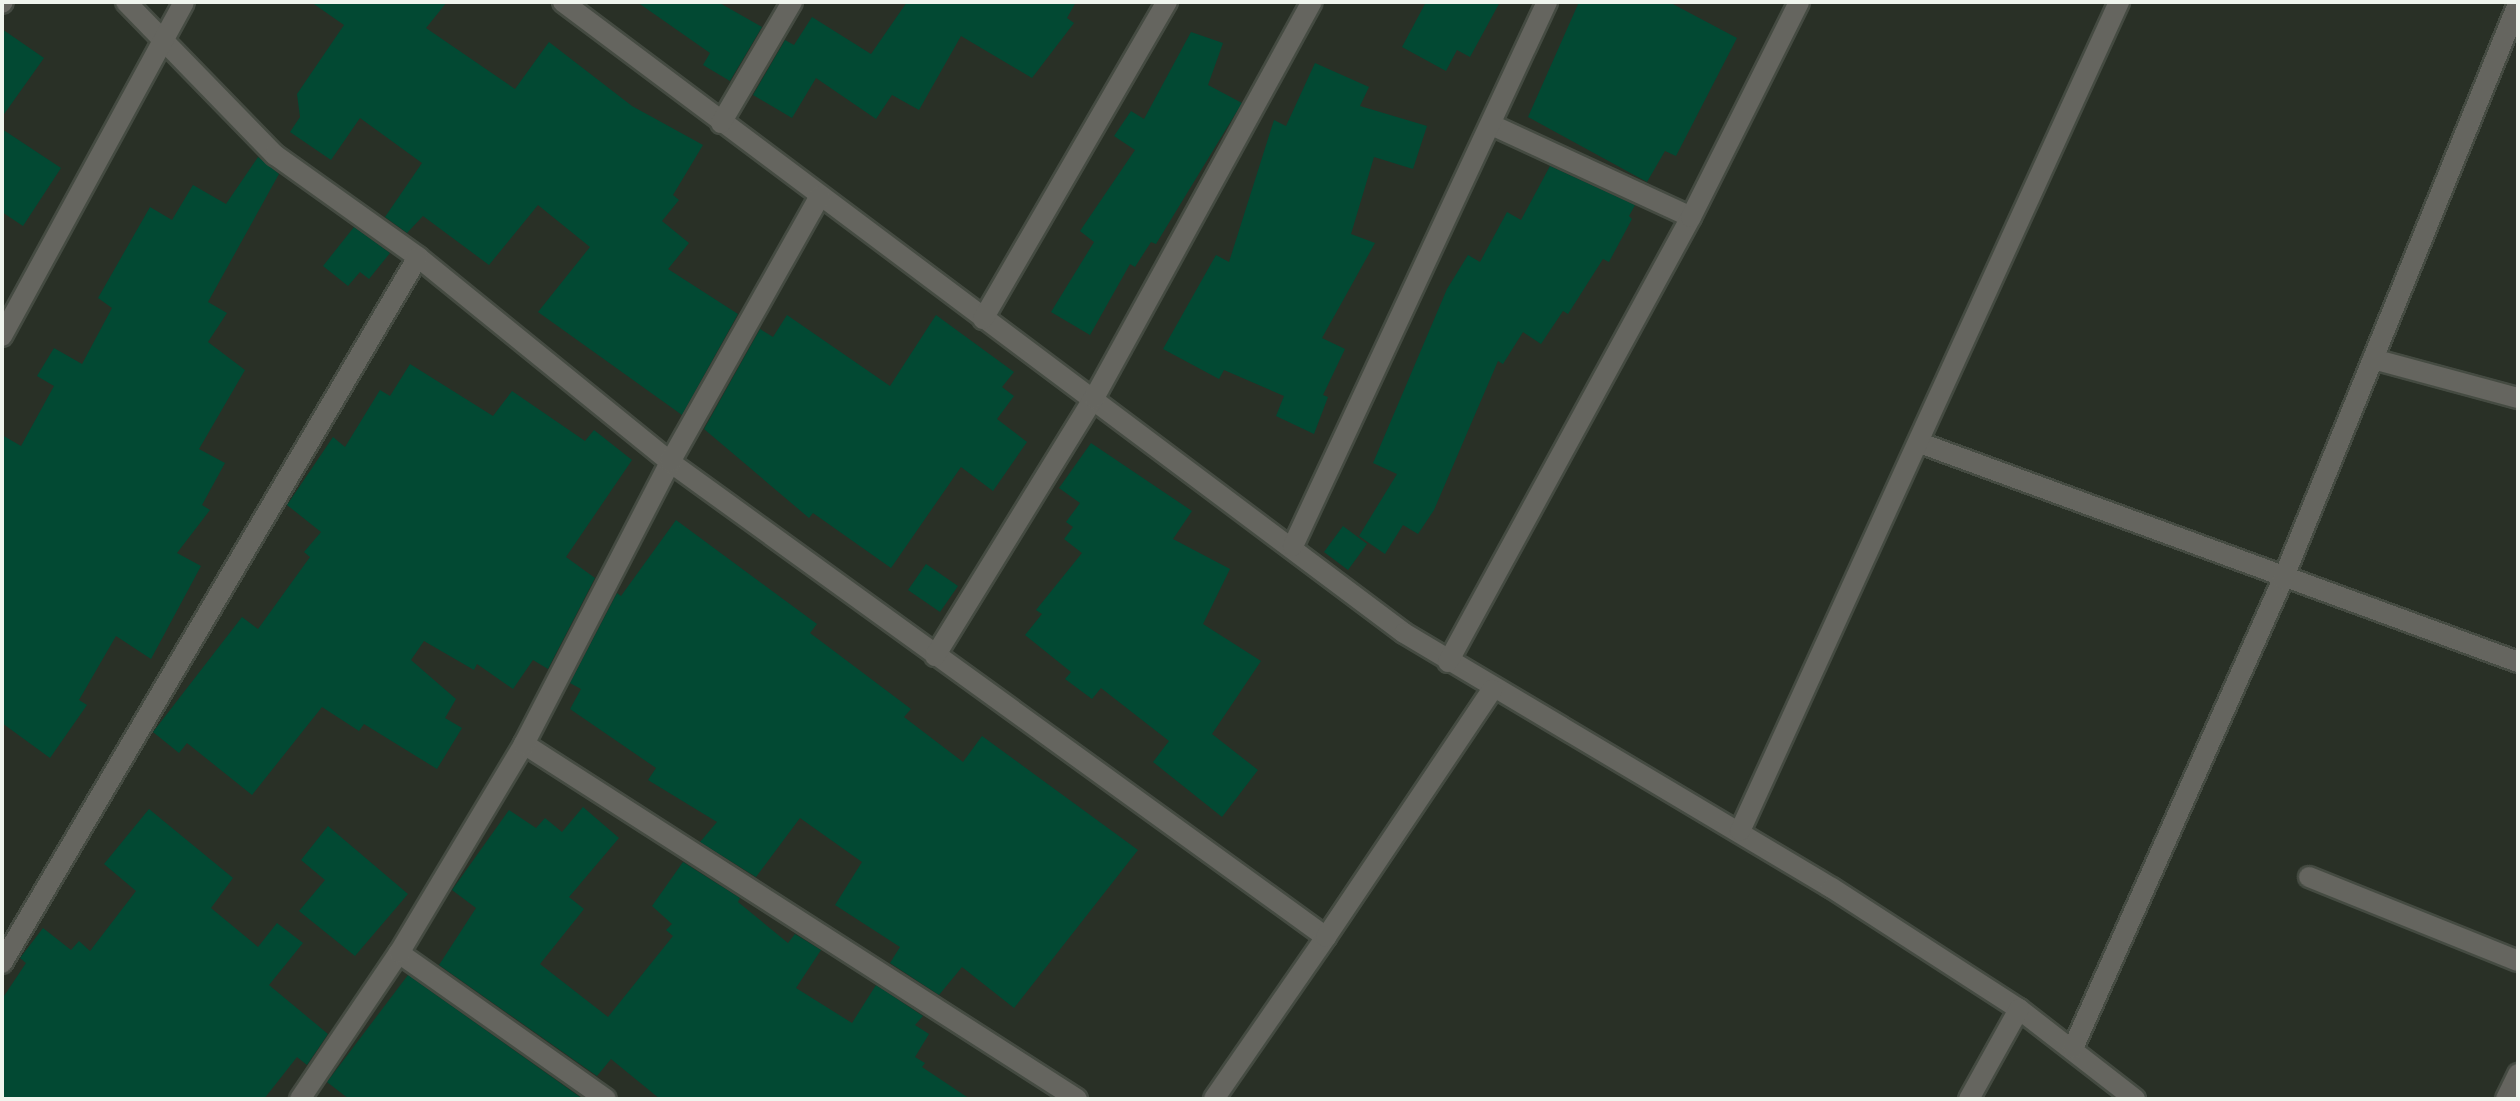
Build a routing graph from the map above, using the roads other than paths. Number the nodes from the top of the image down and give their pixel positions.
1 (126, 2) edge
2 (184, 2) edge
3 (563, 2) edge
4 (792, 2) edge
5 (1167, 2) edge
6 (1312, 2) edge
7 (1547, 2) edge
8 (1799, 2) edge
9 (2119, 2) edge
10 (2518, 4) edge
11 (163, 39) junction
12 (721, 123) junction
13 (1492, 125) junction
14 (820, 196) junction
15 (1691, 217) junction
16 (418, 257) junction
17 (7, 311) edge
18 (983, 319) junction
19 (2, 336) edge
20 (2373, 359) junction
21 (1094, 398) junction
22 (2518, 398) edge
23 (1920, 443) junction
24 (670, 462) junction
25 (1293, 546) junction
26 (2283, 579) junction
27 (935, 656) junction
28 (1448, 662) junction
29 (2518, 662) edge
30 (1492, 690) junction
31 (524, 744) junction
32 (1740, 831) junction
33 (2309, 877) dead end
34 (1326, 937) junction
35 (399, 953) junction
36 (2518, 961) edge
37 (2, 963) edge
38 (2019, 1009) junction
39 (2073, 1048) junction
40 (2518, 1074) edge
41 (300, 1099) edge
42 (606, 1099) edge
43 (1077, 1099) edge
44 (1214, 1099) edge
45 (1969, 1099) edge
46 (2135, 1099) edge
47 (2506, 1099) edge

1 - 11 street
2 - 11 street
3 - 12 street
4 - 12 street
5 - 18 street
6 - 21 street
7 - 13 street
8 - 15 street
9 - 23 street
10 - 20 street
11 - 16 street
11 - 17 street
12 - 14 street
13 - 15 street
13 - 25 street
14 - 18 street
14 - 24 street
15 - 28 street
16 - 24 street
16 - 37 street
17 - 19 street
18 - 21 street
20 - 22 street
20 - 26 street
21 - 25 street
21 - 27 street
23 - 26 street
23 - 32 street
24 - 27 street
24 - 31 street
25 - 28 street
26 - 29 street
26 - 39 street
27 - 34 street
28 - 30 street
30 - 32 street
30 - 34 street
31 - 35 street
31 - 43 street
32 - 38 street
33 - 36 street
34 - 44 street
35 - 41 street
35 - 42 street
38 - 39 street
38 - 45 street
39 - 46 street
40 - 47 street

